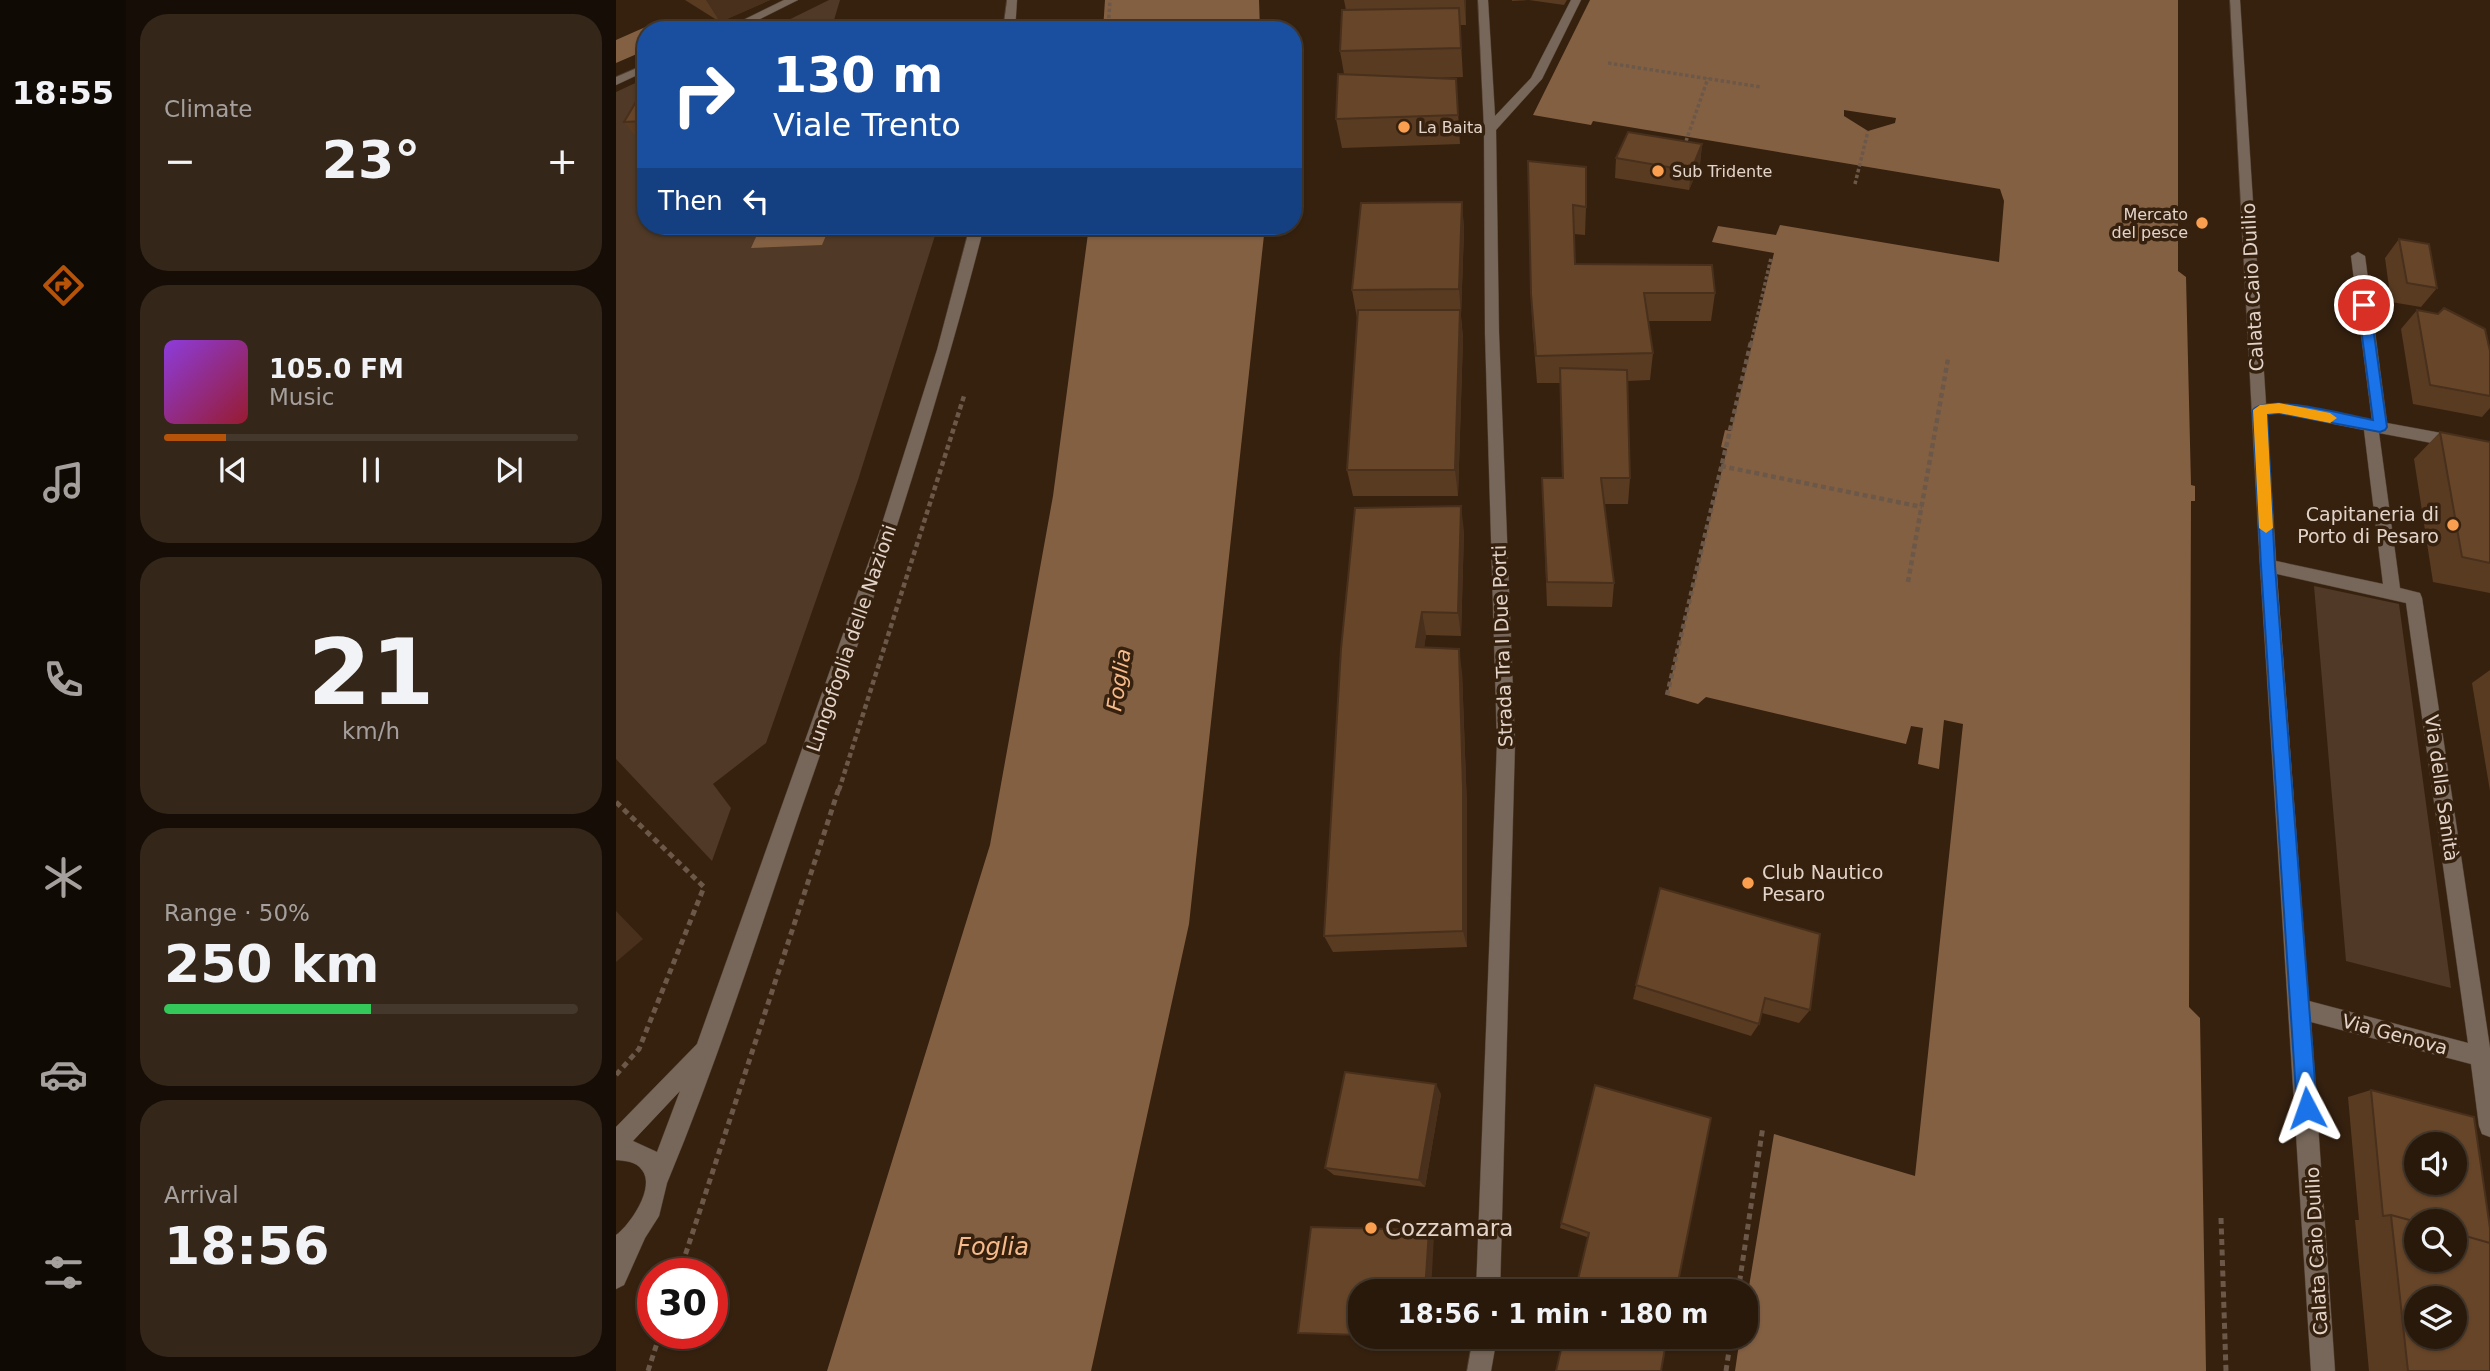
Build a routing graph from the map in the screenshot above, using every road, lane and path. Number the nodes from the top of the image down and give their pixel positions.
1 (793, 0) edge
2 (1012, 0) edge
3 (1110, 0) edge
4 (1483, 0) edge
5 (1576, 0) edge
6 (2235, 0) edge
7 (748, 21) edge
8 (1010, 21) edge
9 (1109, 21) edge
10 (1608, 63) dead end
11 (637, 72) edge
12 (1708, 78) junction
13 (616, 81) edge
14 (1761, 86) dead end
15 (1490, 128) junction
16 (1868, 131) dead end
17 (1681, 154) edge
18 (1855, 184) dead end
19 (975, 235) edge
20 (2357, 256) dead end
21 (1771, 258) dead end
22 (1948, 359) dead end
23 (965, 390) dead end
24 (2260, 410) junction
25 (2376, 426) junction
26 (2490, 448) edge
27 (1721, 466) junction
28 (1922, 507) junction
29 (2268, 566) junction
30 (1908, 582) dead end
31 (2392, 594) junction
32 (1667, 695) dead end
33 (616, 802) edge
34 (2300, 1009) junction
35 (708, 1046) junction
36 (2486, 1058) edge
37 (616, 1074) edge
38 (1763, 1126) dead end
39 (2490, 1126) edge
40 (616, 1143) edge
41 (616, 1149) edge
42 (658, 1178) junction
43 (2221, 1218) dead end
44 (640, 1228) junction
45 (616, 1250) edge
46 (684, 1258) edge
47 (616, 1277) edge
48 (1488, 1279) edge
49 (1740, 1279) edge
50 (655, 1349) edge
51 (1483, 1349) edge
52 (1729, 1349) edge
53 (648, 1371) edge
54 (1479, 1371) edge
55 (1726, 1371) edge
56 (2226, 1371) edge
57 (2323, 1371) edge

1 - 7 street
2 - 8 street
3 - 9 path
4 - 15 street, Strada Tra I Due Porti
5 - 15 street
6 - 24 street, Calata Caio Duilio
10 - 12 path
11 - 13 street
12 - 14 path
12 - 17 path
15 - 48 street, Strada Tra I Due Porti
16 - 18 path
19 - 35 street, Lungofoglia delle Nazioni
20 - 25 street
21 - 27 path
22 - 28 path
23 - 46 path
24 - 25 street
24 - 29 street, Calata Caio Duilio
25 - 26 street
25 - 31 street
27 - 28 path
27 - 32 path
28 - 30 path
29 - 31 street, Via della Sanità
29 - 34 street, Calata Caio Duilio
31 - 36 street, Via della Sanità
33 - 37 path
34 - 36 street, Via Genova
34 - 57 street, Calata Caio Duilio
35 - 40 street, Lungofoglia delle Nazioni
35 - 42 street, Lungofoglia delle Nazioni
36 - 39 street, Via della Sanità
38 - 49 path
41 - 42 street
42 - 44 street, Lungofoglia delle Nazioni
43 - 56 path
44 - 45 street, Lungofoglia delle Nazioni
44 - 47 street, Lungofoglia delle Nazioni
50 - 53 path
51 - 54 street
52 - 55 path

